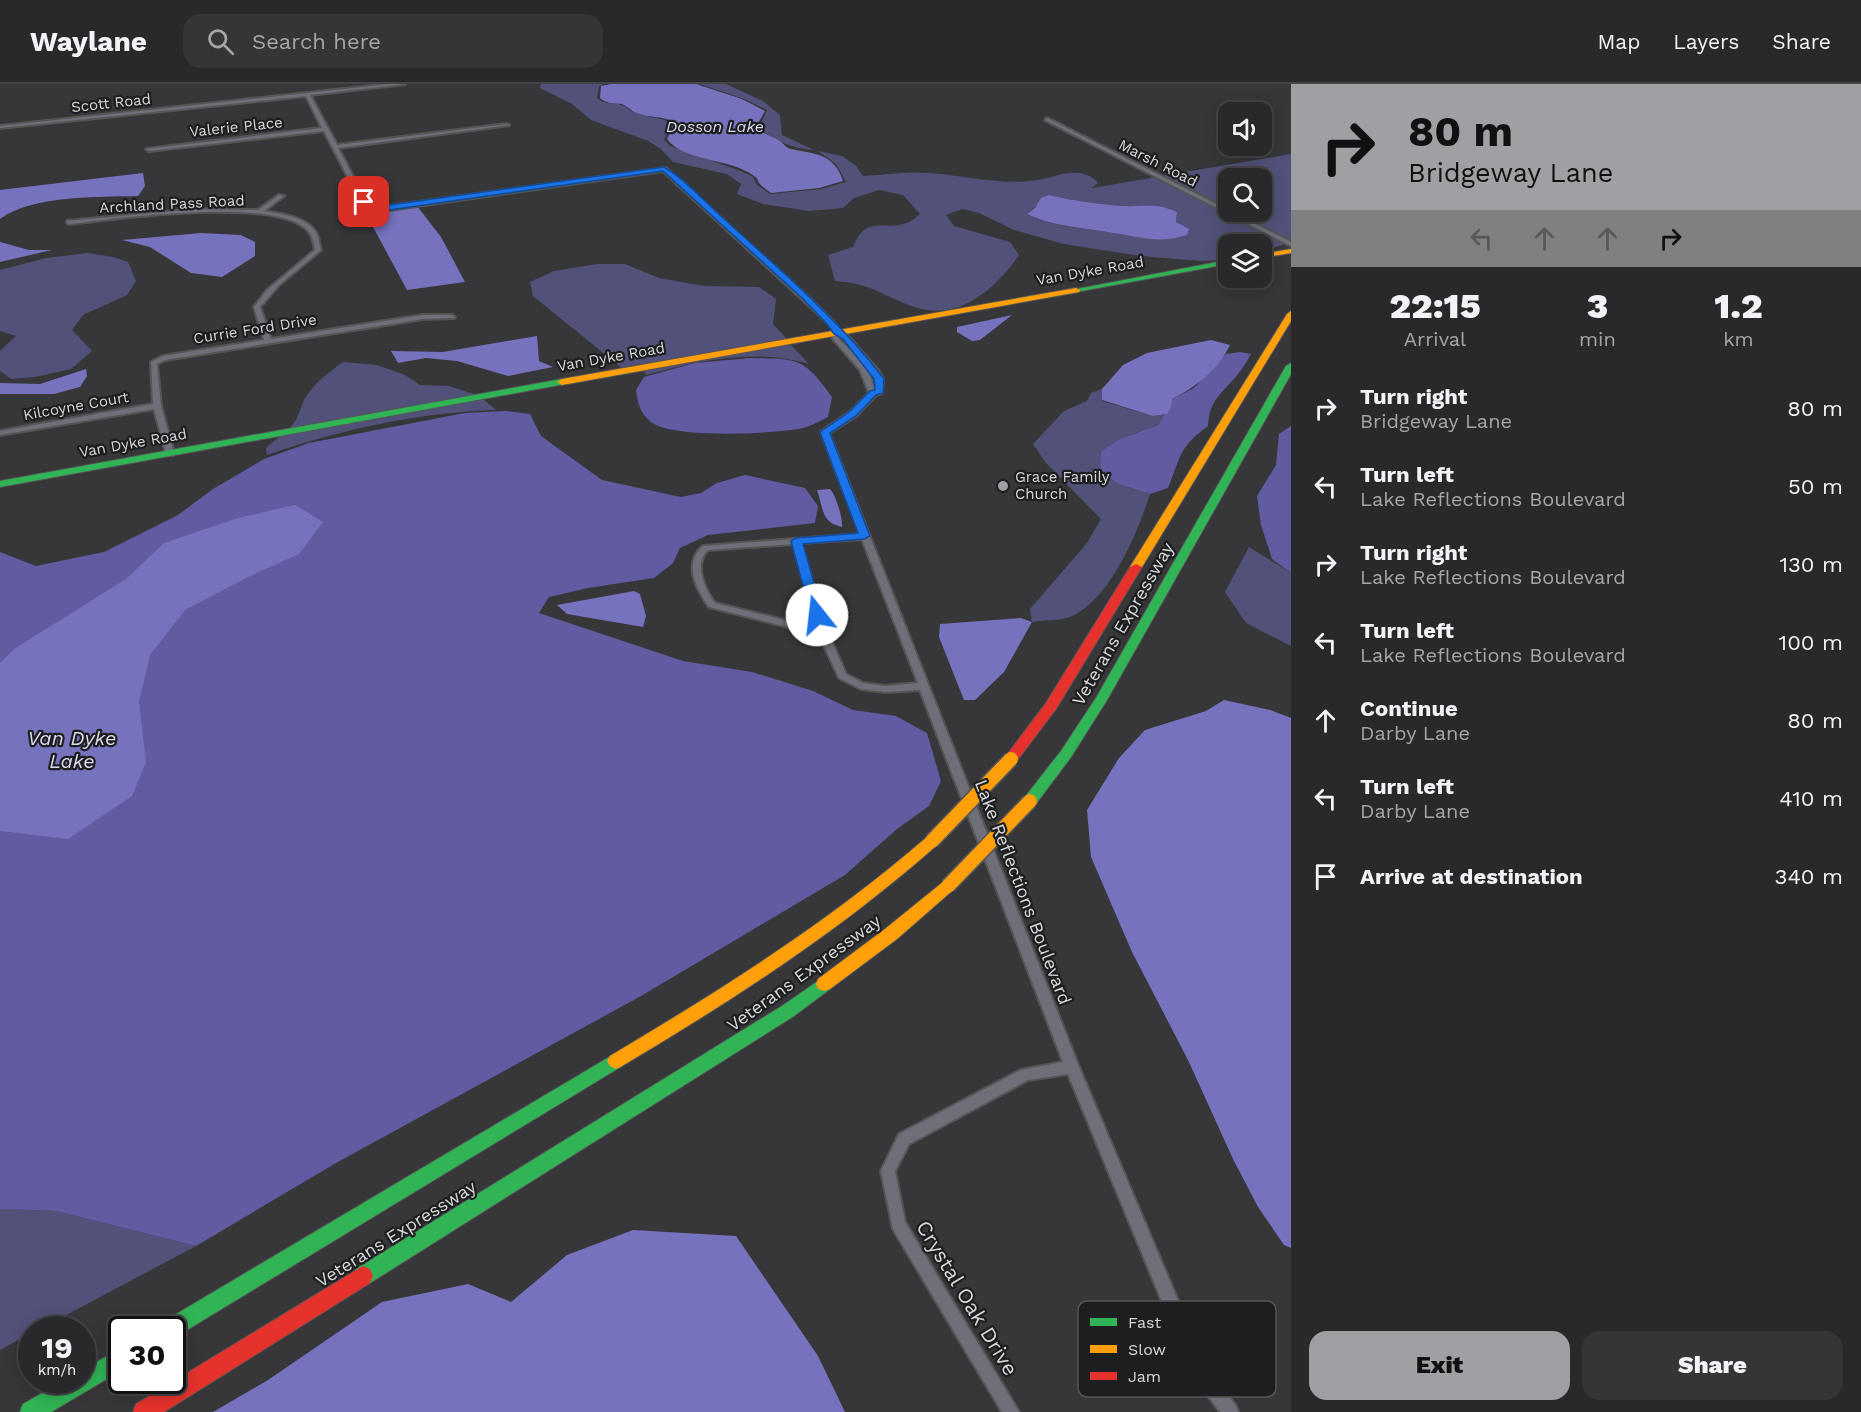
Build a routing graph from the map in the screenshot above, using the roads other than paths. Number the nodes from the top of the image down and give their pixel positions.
1 (403, 84) edge
2 (307, 94) junction
3 (1047, 119) dead end
4 (507, 126) dead end
5 (0, 127) edge
6 (326, 129) junction
7 (335, 147) junction
8 (149, 149) dead end
9 (281, 196) dead end
10 (260, 211) junction
11 (69, 222) dead end
12 (1291, 244) edge
13 (1291, 251) edge
14 (1272, 254) edge
15 (1218, 264) edge
16 (1291, 314) edge
17 (452, 317) dead end
18 (837, 332) junction
19 (268, 341) junction
20 (1291, 366) edge
21 (157, 406) junction
22 (0, 433) edge
23 (170, 453) junction
24 (0, 484) edge
25 (864, 536) junction
26 (796, 541) junction
27 (823, 633) junction
28 (923, 686) junction
29 (1072, 1067) junction
30 (1170, 1301) edge
31 (186, 1319) edge
32 (108, 1366) edge
33 (1219, 1397) edge
34 (31, 1412) edge
35 (144, 1412) edge
36 (1011, 1412) edge
37 (1230, 1412) edge

1 - 2 street, Scott Road
2 - 5 street, Scott Road
2 - 6 street
3 - 12 street, Marsh Road
4 - 7 street
6 - 7 street
6 - 8 street, Valerie Place
7 - 18 street, Lake Reflections Boulevard
9 - 10 street
10 - 11 street, Archland Pass Road
10 - 19 street, Archland Pass Road
13 - 14 main road
15 - 18 main road, Van Dyke Road
16 - 31 main road, Veterans Expressway, bridge
17 - 19 street, Currie Ford Drive
18 - 23 main road, Van Dyke Road
18 - 25 street, Lake Reflections Boulevard
19 - 21 street, Currie Ford Drive
20 - 35 main road, Veterans Expressway, bridge
21 - 22 street, Kilcoyne Court
21 - 23 street, Currie Ford Drive
23 - 24 main road, Van Dyke Road
25 - 26 street
25 - 28 street, Lake Reflections Boulevard
26 - 27 street
26 - 27 street
27 - 28 street
28 - 29 street, Lake Reflections Boulevard
29 - 30 street, Lake Reflections Boulevard
29 - 36 street, Crystal Oak Drive
32 - 34 main road
33 - 37 street, Lake Reflections Boulevard

